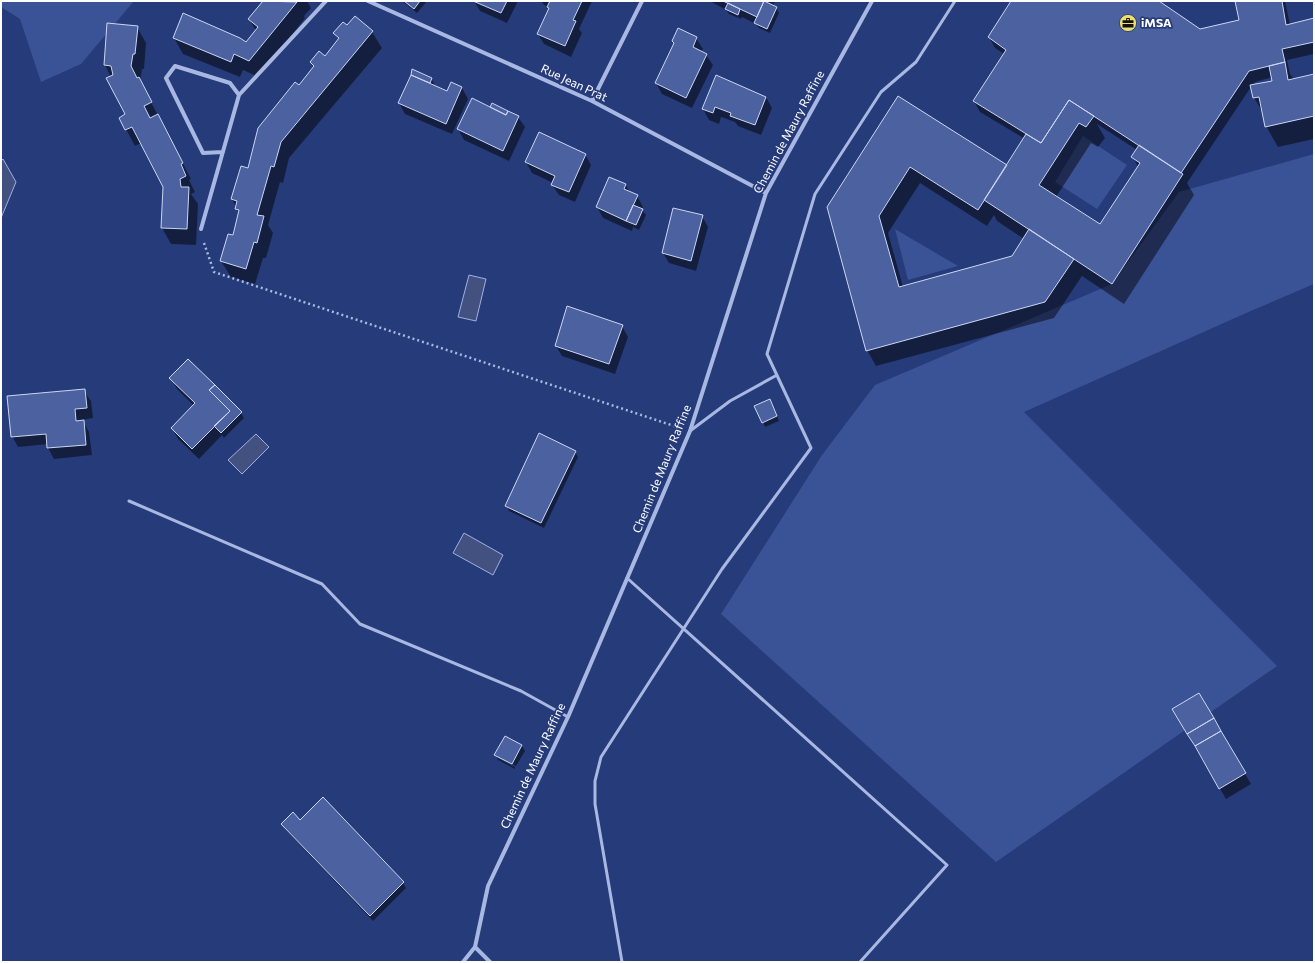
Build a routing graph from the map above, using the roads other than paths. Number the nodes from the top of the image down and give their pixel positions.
1 (326, 1) edge
2 (368, 1) edge
3 (642, 1) edge
4 (872, 1) edge
5 (955, 1) edge
6 (239, 95) junction
7 (592, 101) junction
8 (223, 152) junction
9 (766, 193) junction
10 (201, 229) road end
11 (777, 375) junction
12 (690, 431) junction
13 (129, 501) dead end
14 (627, 578) junction
15 (683, 629) junction
16 (568, 717) junction
17 (475, 947) junction
18 (463, 962) edge
19 (490, 962) edge
20 (622, 962) edge
21 (860, 962) edge

1 - 6 street
2 - 7 street, Rue Jean Prat
3 - 7 street
4 - 9 street, Chemin de Maury Raffine
5 - 11 lane
6 - 8 street
6 - 8 street
7 - 9 street, Rue Jean Prat
8 - 10 street
9 - 12 street, Chemin de Maury Raffine
11 - 12 lane
11 - 15 lane
12 - 14 street, Chemin de Maury Raffine
13 - 16 lane
14 - 15 lane
14 - 16 street, Chemin de Maury Raffine
15 - 20 lane
15 - 21 lane
16 - 17 street, Chemin de Maury Raffine
17 - 18 street, Chemin de Maury Raffine
17 - 19 street

